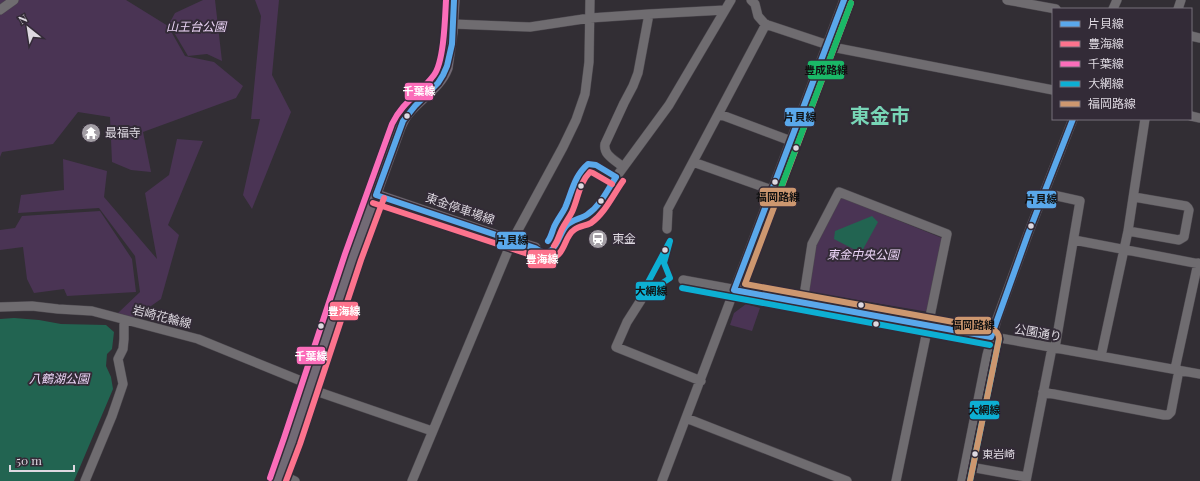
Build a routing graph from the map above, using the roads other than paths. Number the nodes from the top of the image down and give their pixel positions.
1 (14, 0) edge
2 (454, 0) edge
3 (590, 0) edge
4 (731, 0) edge
5 (751, 0) edge
6 (844, 0) edge
7 (1007, 0) edge
8 (1041, 3) edge
9 (1054, 8) edge
10 (0, 10) edge
11 (725, 10) junction
12 (649, 14) junction
13 (590, 18) junction
14 (453, 24) junction
15 (766, 24) junction
16 (827, 45) junction
17 (1052, 90) edge
18 (719, 114) junction
19 (1072, 120) edge
20 (1145, 120) edge
21 (791, 141) junction
22 (694, 162) junction
23 (623, 167) junction
24 (611, 184) dead end
25 (772, 190) junction
26 (1044, 193) junction
27 (376, 195) junction
28 (1134, 197) junction
29 (667, 229) dead end
30 (1128, 231) junction
31 (1074, 240) junction
32 (512, 241) junction
33 (535, 248) dead end
34 (1124, 250) junction
35 (1199, 263) edge
36 (683, 280) dead end
37 (734, 290) junction
38 (641, 300) dead end
39 (803, 302) junction
40 (0, 307) edge
41 (124, 320) junction
42 (928, 325) junction
43 (991, 337) junction
44 (1053, 348) junction
45 (1101, 356) junction
46 (1177, 370) junction
47 (1200, 374) edge
48 (701, 381) junction
49 (310, 387) junction
50 (1043, 392) junction
51 (686, 418) junction
52 (432, 431) junction
53 (965, 466) junction
54 (278, 478) edge
55 (835, 479) edge
56 (1026, 479) edge
57 (84, 481) edge
58 (295, 481) edge
59 (412, 481) edge
60 (662, 481) edge
61 (847, 481) edge
62 (896, 481) edge
63 (962, 481) edge

1 - 10 street
2 - 14 main road
3 - 13 street
4 - 11 street
5 - 15 street
6 - 16 street
7 - 8 street
8 - 9 street
11 - 12 street
11 - 23 street
12 - 13 street
12 - 23 street
13 - 14 street
13 - 32 street
14 - 27 main road
15 - 16 street
15 - 18 street
16 - 17 street
16 - 21 street
18 - 21 street
18 - 22 street
19 - 26 street
20 - 28 street
21 - 25 street
22 - 25 street
22 - 29 street
23 - 24 street
25 - 37 street
26 - 31 street
26 - 43 street
27 - 32 main road, 東金停車場線
27 - 49 main road
28 - 30 street
28 - 30 street
30 - 34 street
31 - 34 street
31 - 44 street
32 - 33 main road, 東金停車場線
32 - 52 street
34 - 35 street
34 - 45 street
35 - 46 street
36 - 37 street, 公園通り
37 - 39 street, 公園通り
37 - 48 street
38 - 48 street
39 - 42 street, 公園通り
39 - 42 street
40 - 41 street, 岩崎花輪線
41 - 49 street, 岩崎花輪線
41 - 57 street
42 - 43 street, 公園通り
42 - 62 street
43 - 44 street, 公園通り
43 - 53 street
44 - 45 street, 公園通り
44 - 50 street
45 - 46 street, 公園通り
46 - 47 street, 公園通り
46 - 50 street
48 - 51 street
49 - 52 street, 岩崎花輪線
49 - 54 main road
50 - 56 street
51 - 55 street
51 - 60 street
52 - 59 street
53 - 56 street
53 - 63 street
54 - 58 street
55 - 61 street

